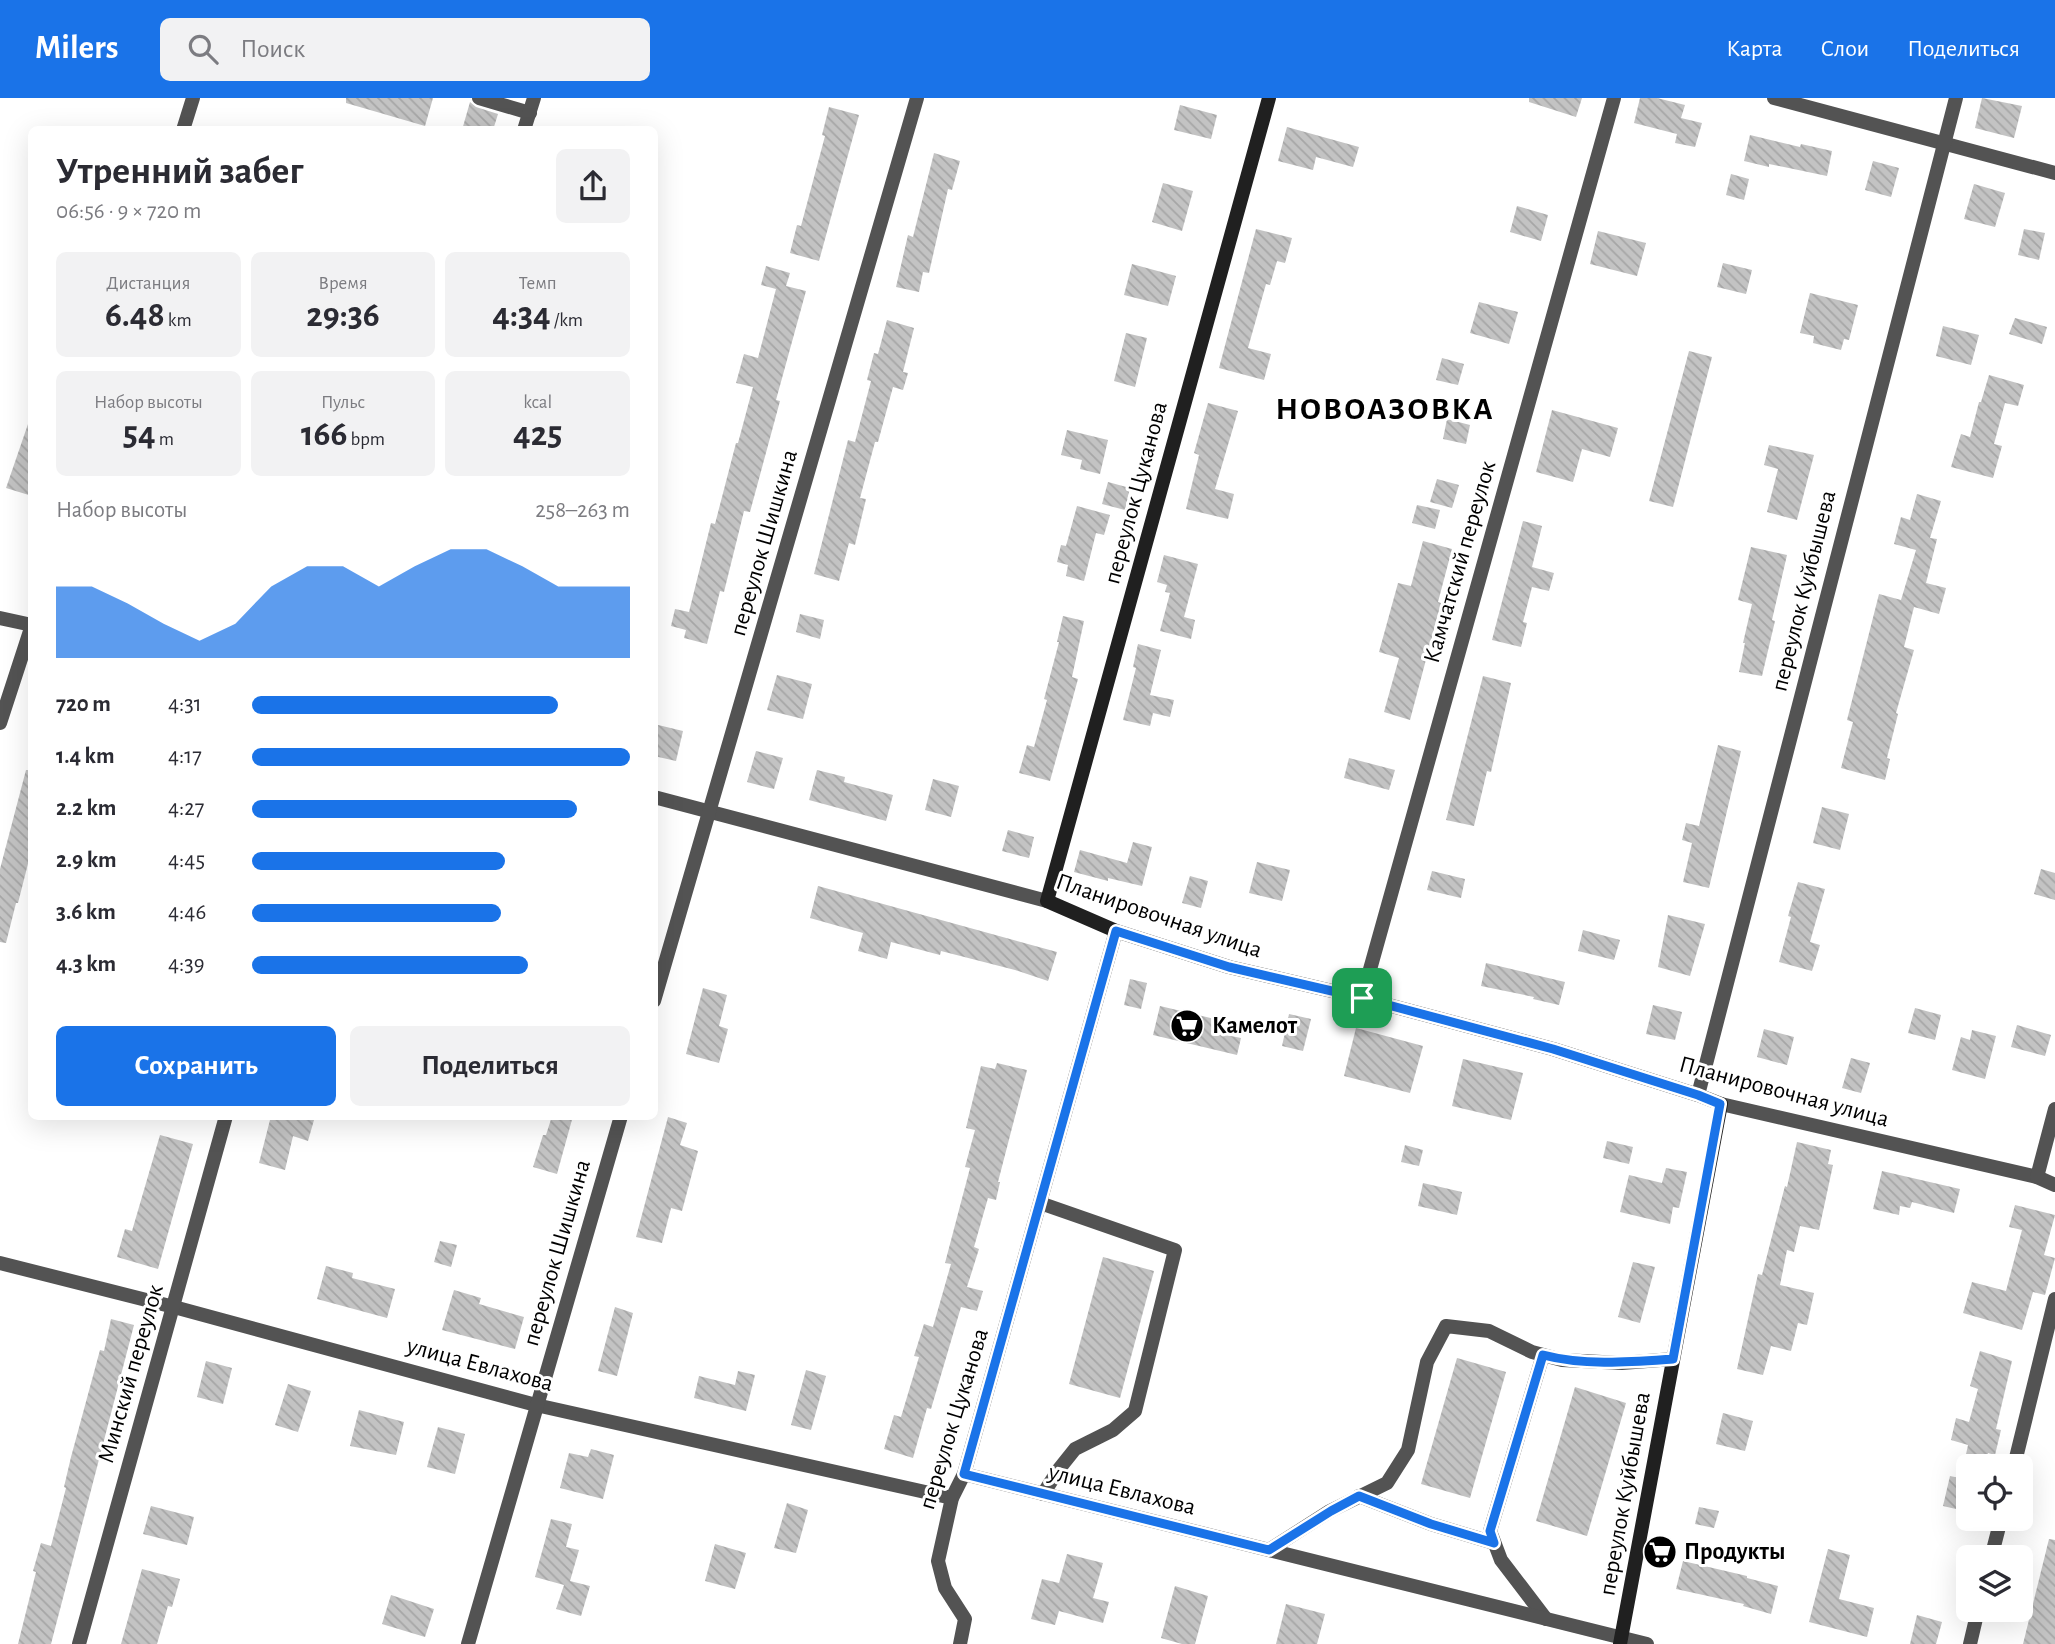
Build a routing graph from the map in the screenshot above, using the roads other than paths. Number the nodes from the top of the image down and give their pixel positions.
1 (193, 98) edge
2 (479, 98) edge
3 (534, 98) edge
4 (917, 98) edge
5 (1269, 98) edge
6 (1614, 98) edge
7 (1774, 98) edge
8 (1956, 98) edge
9 (530, 113) junction
10 (184, 126) edge
11 (525, 126) edge
12 (1943, 143) junction
13 (2055, 173) edge
14 (0, 618) edge
15 (28, 624) edge
16 (28, 637) edge
17 (0, 723) edge
18 (658, 798) edge
19 (710, 813) junction
20 (1047, 901) junction
21 (1116, 931) junction
22 (658, 988) edge
23 (1362, 998) junction
24 (1698, 1095) junction
25 (1720, 1104) junction
26 (2055, 1109) edge
27 (225, 1120) edge
28 (620, 1120) edge
29 (2037, 1177) junction
30 (2055, 1185) edge
31 (1040, 1203) junction
32 (0, 1263) edge
33 (2055, 1299) edge
34 (174, 1307) junction
35 (1543, 1355) junction
36 (1673, 1359) junction
37 (536, 1405) junction
38 (2017, 1454) edge
39 (964, 1474) junction
40 (1043, 1494) junction
41 (1359, 1496) junction
42 (952, 1498) junction
43 (1494, 1543) junction
44 (1269, 1550) junction
45 (1546, 1619) junction
46 (1975, 1622) edge
47 (1621, 1641) edge
48 (79, 1644) edge
49 (468, 1644) edge
50 (960, 1644) edge
51 (1647, 1644) edge
52 (1970, 1644) edge

1 - 10 street
2 - 9 street
3 - 9 street
4 - 19 street, переулок Шишкина
5 - 20 main road, переулок Цуканова
6 - 23 street, Камчатский переулок
7 - 12 street
8 - 12 street, переулок Куйбышева
9 - 11 street
12 - 13 street
12 - 24 street, переулок Куйбышева
14 - 15 street
16 - 17 street
18 - 19 street, Планировочная улица
19 - 20 street, Планировочная улица
19 - 22 street, переулок Шишкина
20 - 21 main road, Планировочная улица
21 - 23 main road, Планировочная улица
21 - 31 street, переулок Цуканова
23 - 24 main road, Планировочная улица
24 - 25 main road, Планировочная улица
25 - 29 street, Планировочная улица
25 - 36 main road, переулок Куйбышева
26 - 29 street
27 - 34 street, Минский переулок
28 - 37 street, переулок Шишкина
29 - 30 street, Планировочная улица
31 - 39 street, переулок Цуканова
31 - 40 street
32 - 34 street, улица Евлахова
33 - 38 street
34 - 37 street, улица Евлахова
34 - 48 street, Минский переулок
35 - 36 street
35 - 41 street
35 - 43 street
36 - 47 main road, переулок Куйбышева
37 - 42 street, улица Евлахова
37 - 49 street, переулок Шишкина
39 - 40 street, улица Евлахова
39 - 42 street, переулок Цуканова
40 - 44 street, улица Евлахова
41 - 43 street
41 - 44 street
42 - 50 street, переулок Цуканова
43 - 45 street
44 - 45 street, улица Евлахова
45 - 47 street, улица Евлахова
46 - 52 street
47 - 51 street, улица Евлахова

